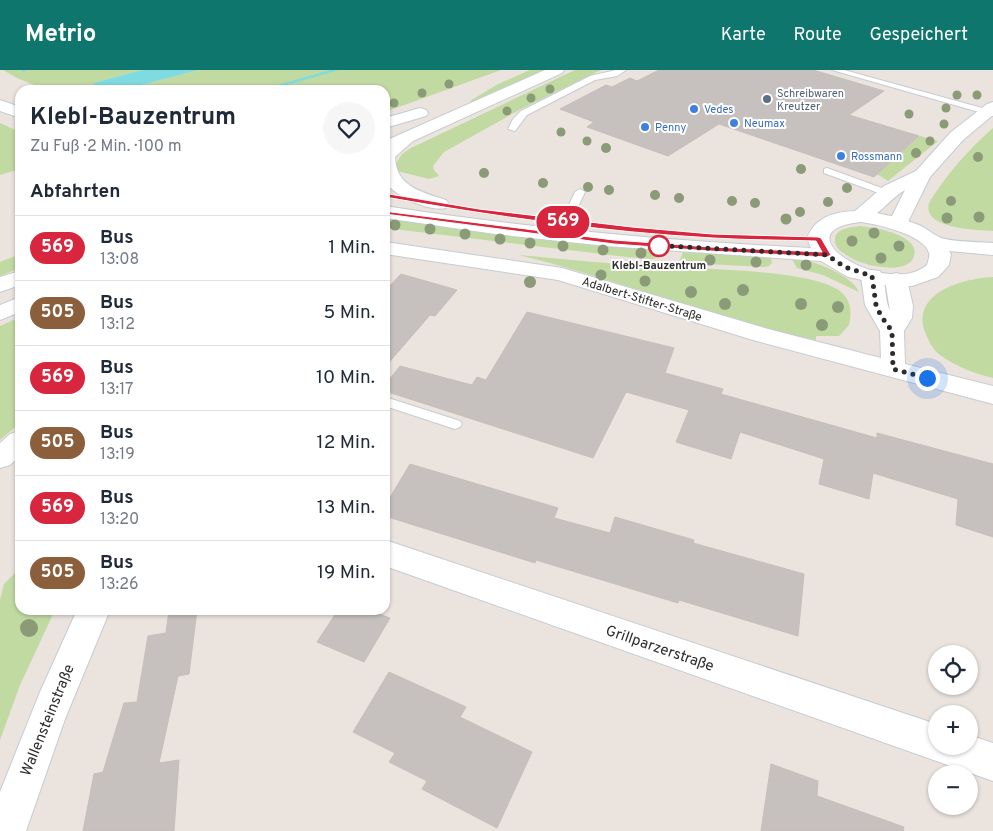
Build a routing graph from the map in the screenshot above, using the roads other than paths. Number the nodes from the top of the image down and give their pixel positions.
1 (523, 70) edge
2 (557, 70) edge
3 (622, 70) edge
4 (836, 70) edge
5 (482, 87) dead end
6 (0, 105) edge
7 (438, 106) dead end
8 (15, 111) edge
9 (991, 111) edge
10 (420, 113) junction
11 (390, 122) edge
12 (390, 126) edge
13 (512, 129) dead end
14 (410, 137) junction
15 (390, 145) edge
16 (390, 151) edge
17 (827, 171) dead end
18 (922, 175) junction
19 (390, 177) edge
20 (580, 192) dead end
21 (887, 193) junction
22 (390, 196) edge
23 (439, 204) junction
24 (390, 213) edge
25 (861, 216) junction
26 (566, 222) junction
27 (898, 224) junction
28 (823, 247) junction
29 (390, 249) edge
30 (993, 249) edge
31 (936, 252) junction
32 (993, 262) edge
33 (872, 276) junction
34 (15, 279) edge
35 (896, 280) junction
36 (0, 285) edge
37 (15, 306) edge
38 (0, 313) edge
39 (892, 331) junction
40 (893, 369) junction
41 (993, 395) edge
42 (390, 403) edge
43 (455, 424) dead end
44 (15, 445) edge
45 (0, 458) edge
46 (390, 555) edge
47 (92, 615) edge
48 (928, 740) edge
49 (973, 755) edge
50 (993, 762) edge
51 (6, 831) edge

1 - 5 street
2 - 14 street
3 - 13 lane
4 - 9 lane
6 - 8 street
7 - 10 street
9 - 18 street
10 - 11 street
10 - 12 street
14 - 15 street
14 - 16 street
17 - 21 lane
18 - 21 street
18 - 27 street
19 - 23 street
20 - 26 lane
21 - 25 street
22 - 23 street
23 - 26 street
24 - 28 street
25 - 27 street
25 - 28 street
26 - 28 street
27 - 31 street
28 - 33 street
29 - 40 street, Adalbert-Stifter-Straße
30 - 31 street
31 - 32 street
31 - 35 street
33 - 35 street
33 - 39 street
34 - 36 street
35 - 39 street
37 - 38 street
39 - 40 street
40 - 41 street, Adalbert-Stifter-Straße
42 - 43 lane
44 - 45 street
46 - 48 street, Grillparzerstraße
47 - 51 street, Wallensteinstraße
49 - 50 street

